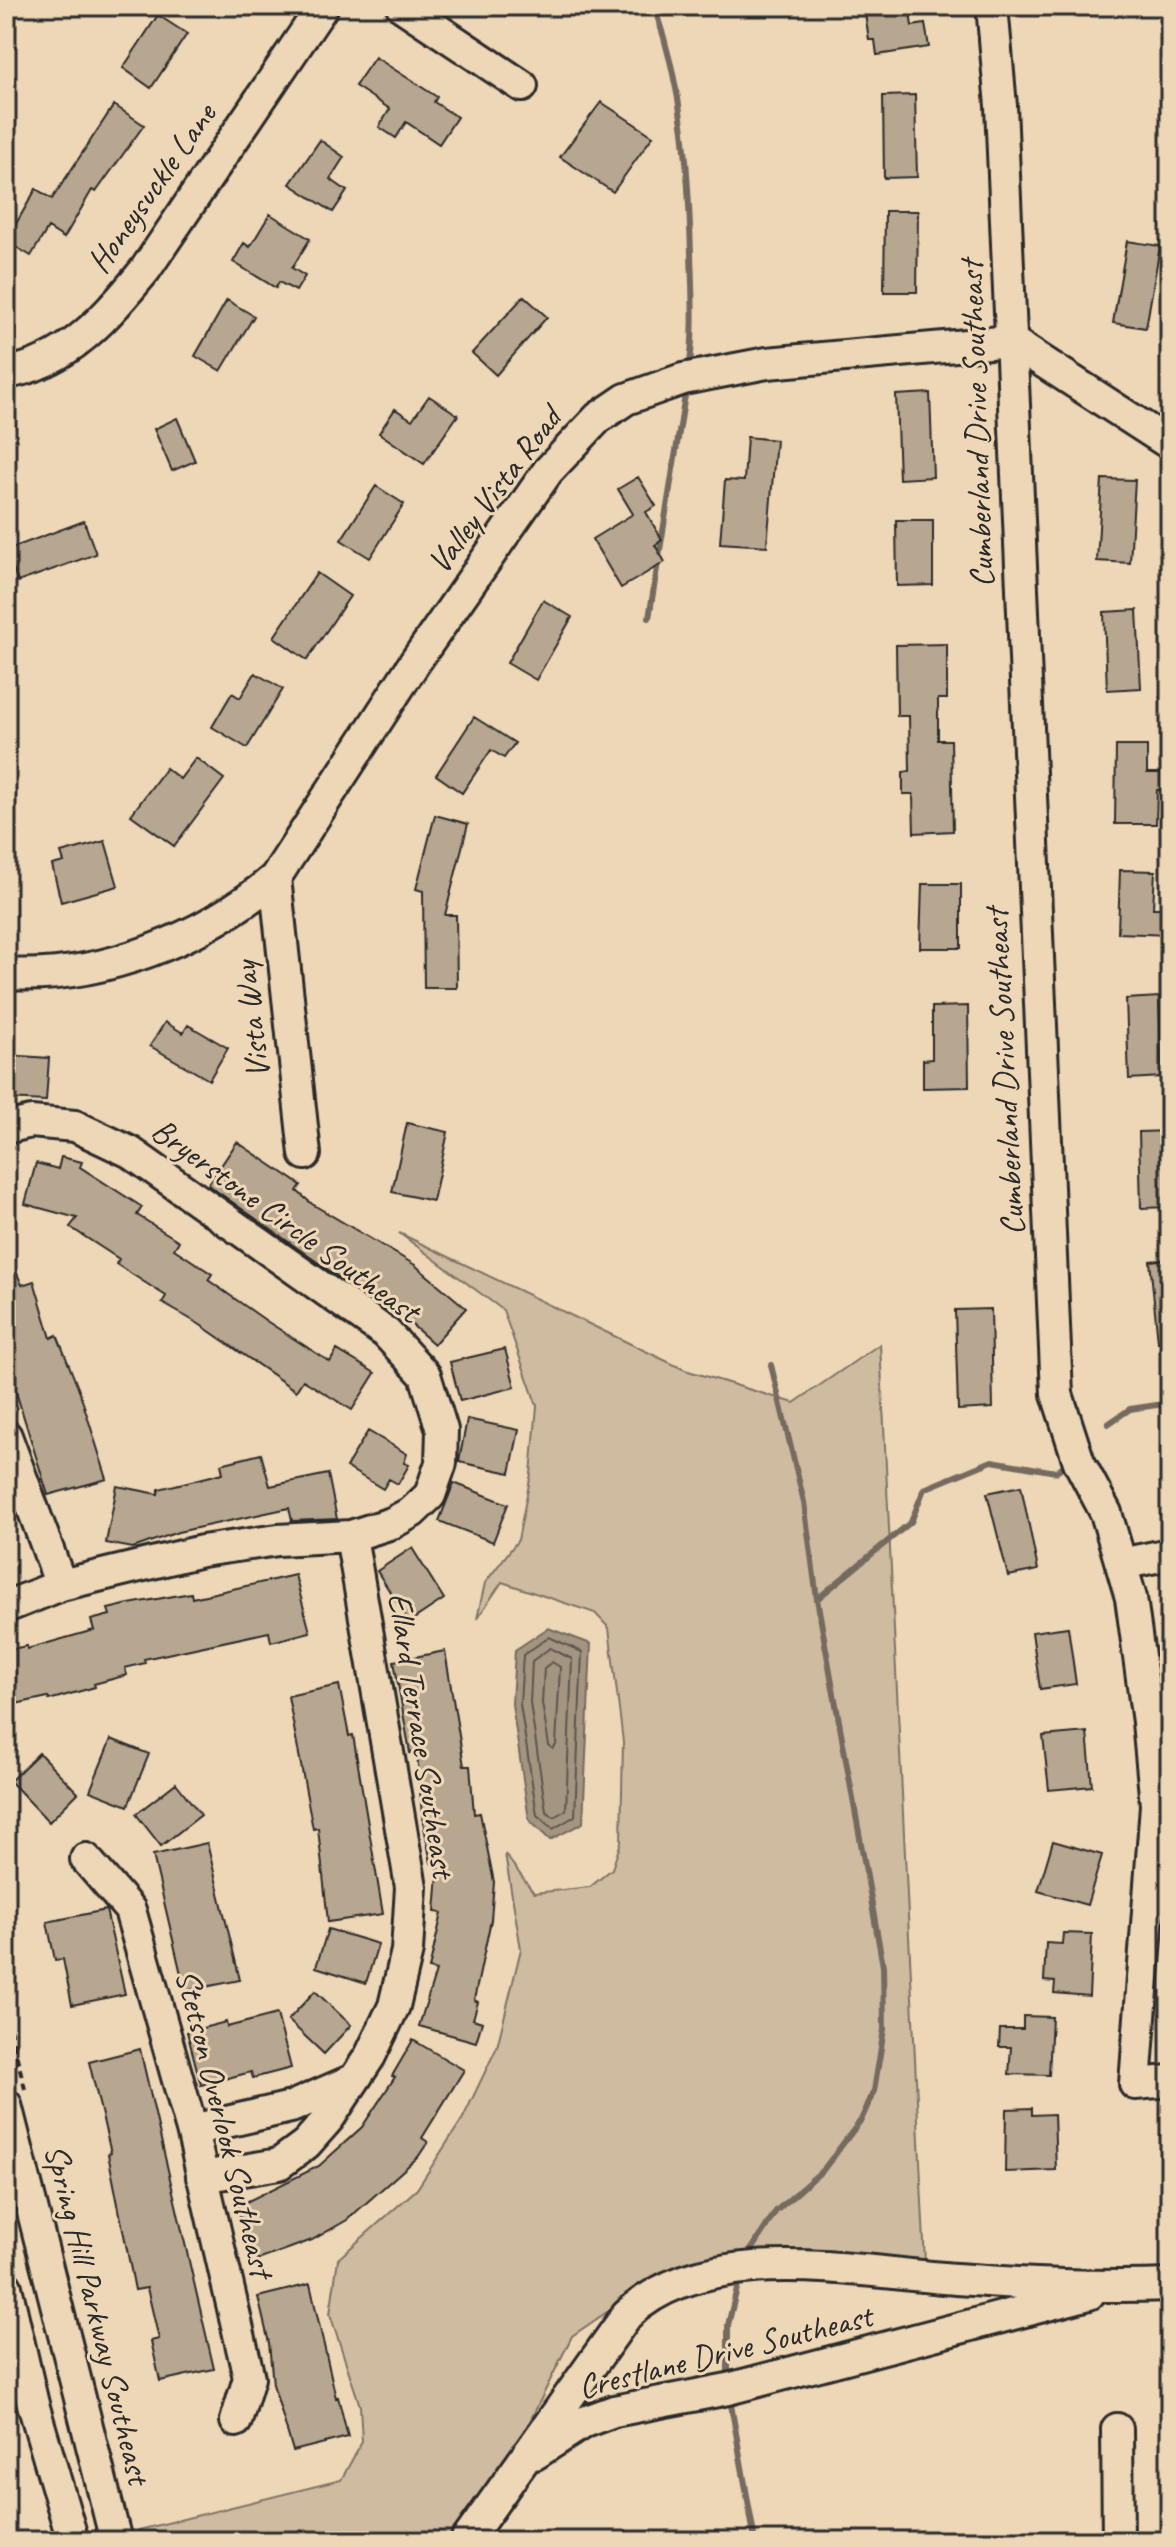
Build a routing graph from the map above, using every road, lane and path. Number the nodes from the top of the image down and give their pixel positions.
1 (323, 6) edge
2 (402, 6) edge
3 (992, 6) edge
4 (522, 86) dead end
5 (1011, 341) junction
6 (6, 373) edge
7 (1170, 444) edge
8 (275, 878) junction
9 (6, 974) edge
10 (6, 1128) edge
11 (305, 1154) dead end
12 (6, 1436) edge
13 (351, 1536) junction
14 (1170, 1554) edge
15 (1121, 1564) junction
16 (61, 1585) junction
17 (6, 1607) edge
18 (86, 1859) dead end
19 (355, 2079) junction
20 (1170, 2081) edge
21 (6, 2105) edge
22 (192, 2130) junction
23 (202, 2177) junction
24 (47, 2275) junction
25 (1170, 2285) edge
26 (6, 2286) edge
27 (1106, 2288) junction
28 (236, 2421) dead end
29 (1117, 2429) dead end
30 (503, 2487) junction
31 (73, 2541) edge
32 (116, 2541) edge
33 (466, 2541) edge
34 (1118, 2541) edge

1 - 6 street, Honeysuckle Lane
2 - 4 street
3 - 5 street, Cumberland Drive Southeast
5 - 7 street
5 - 8 street, Valley Vista Road
5 - 15 street, Cumberland Drive Southeast
8 - 9 street, Valley Vista Road
8 - 11 street, Vista Way
10 - 13 street, Bryerstone Circle Southeast
12 - 16 street
13 - 16 street, Bryerstone Circle Southeast
13 - 19 street, Ellard Terrace Southeast
14 - 15 street
15 - 20 street, Cumberland Drive Southeast
16 - 17 street, Bryerstone Circle Southeast
18 - 22 street, Stetson Overlook Southeast
19 - 22 street
19 - 23 street, Ellard Terrace Southeast
21 - 24 street, Spring Hill Parkway Southeast
22 - 23 street, Stetson Overlook Southeast
23 - 28 street, Stetson Overlook Southeast
24 - 26 street
24 - 32 street, Spring Hill Parkway Southeast
25 - 27 street, Crestlane Drive Southeast
26 - 31 street
27 - 30 street, Crestlane Drive Southeast
27 - 30 street, Crestlane Drive Southeast
29 - 34 street
30 - 33 street

